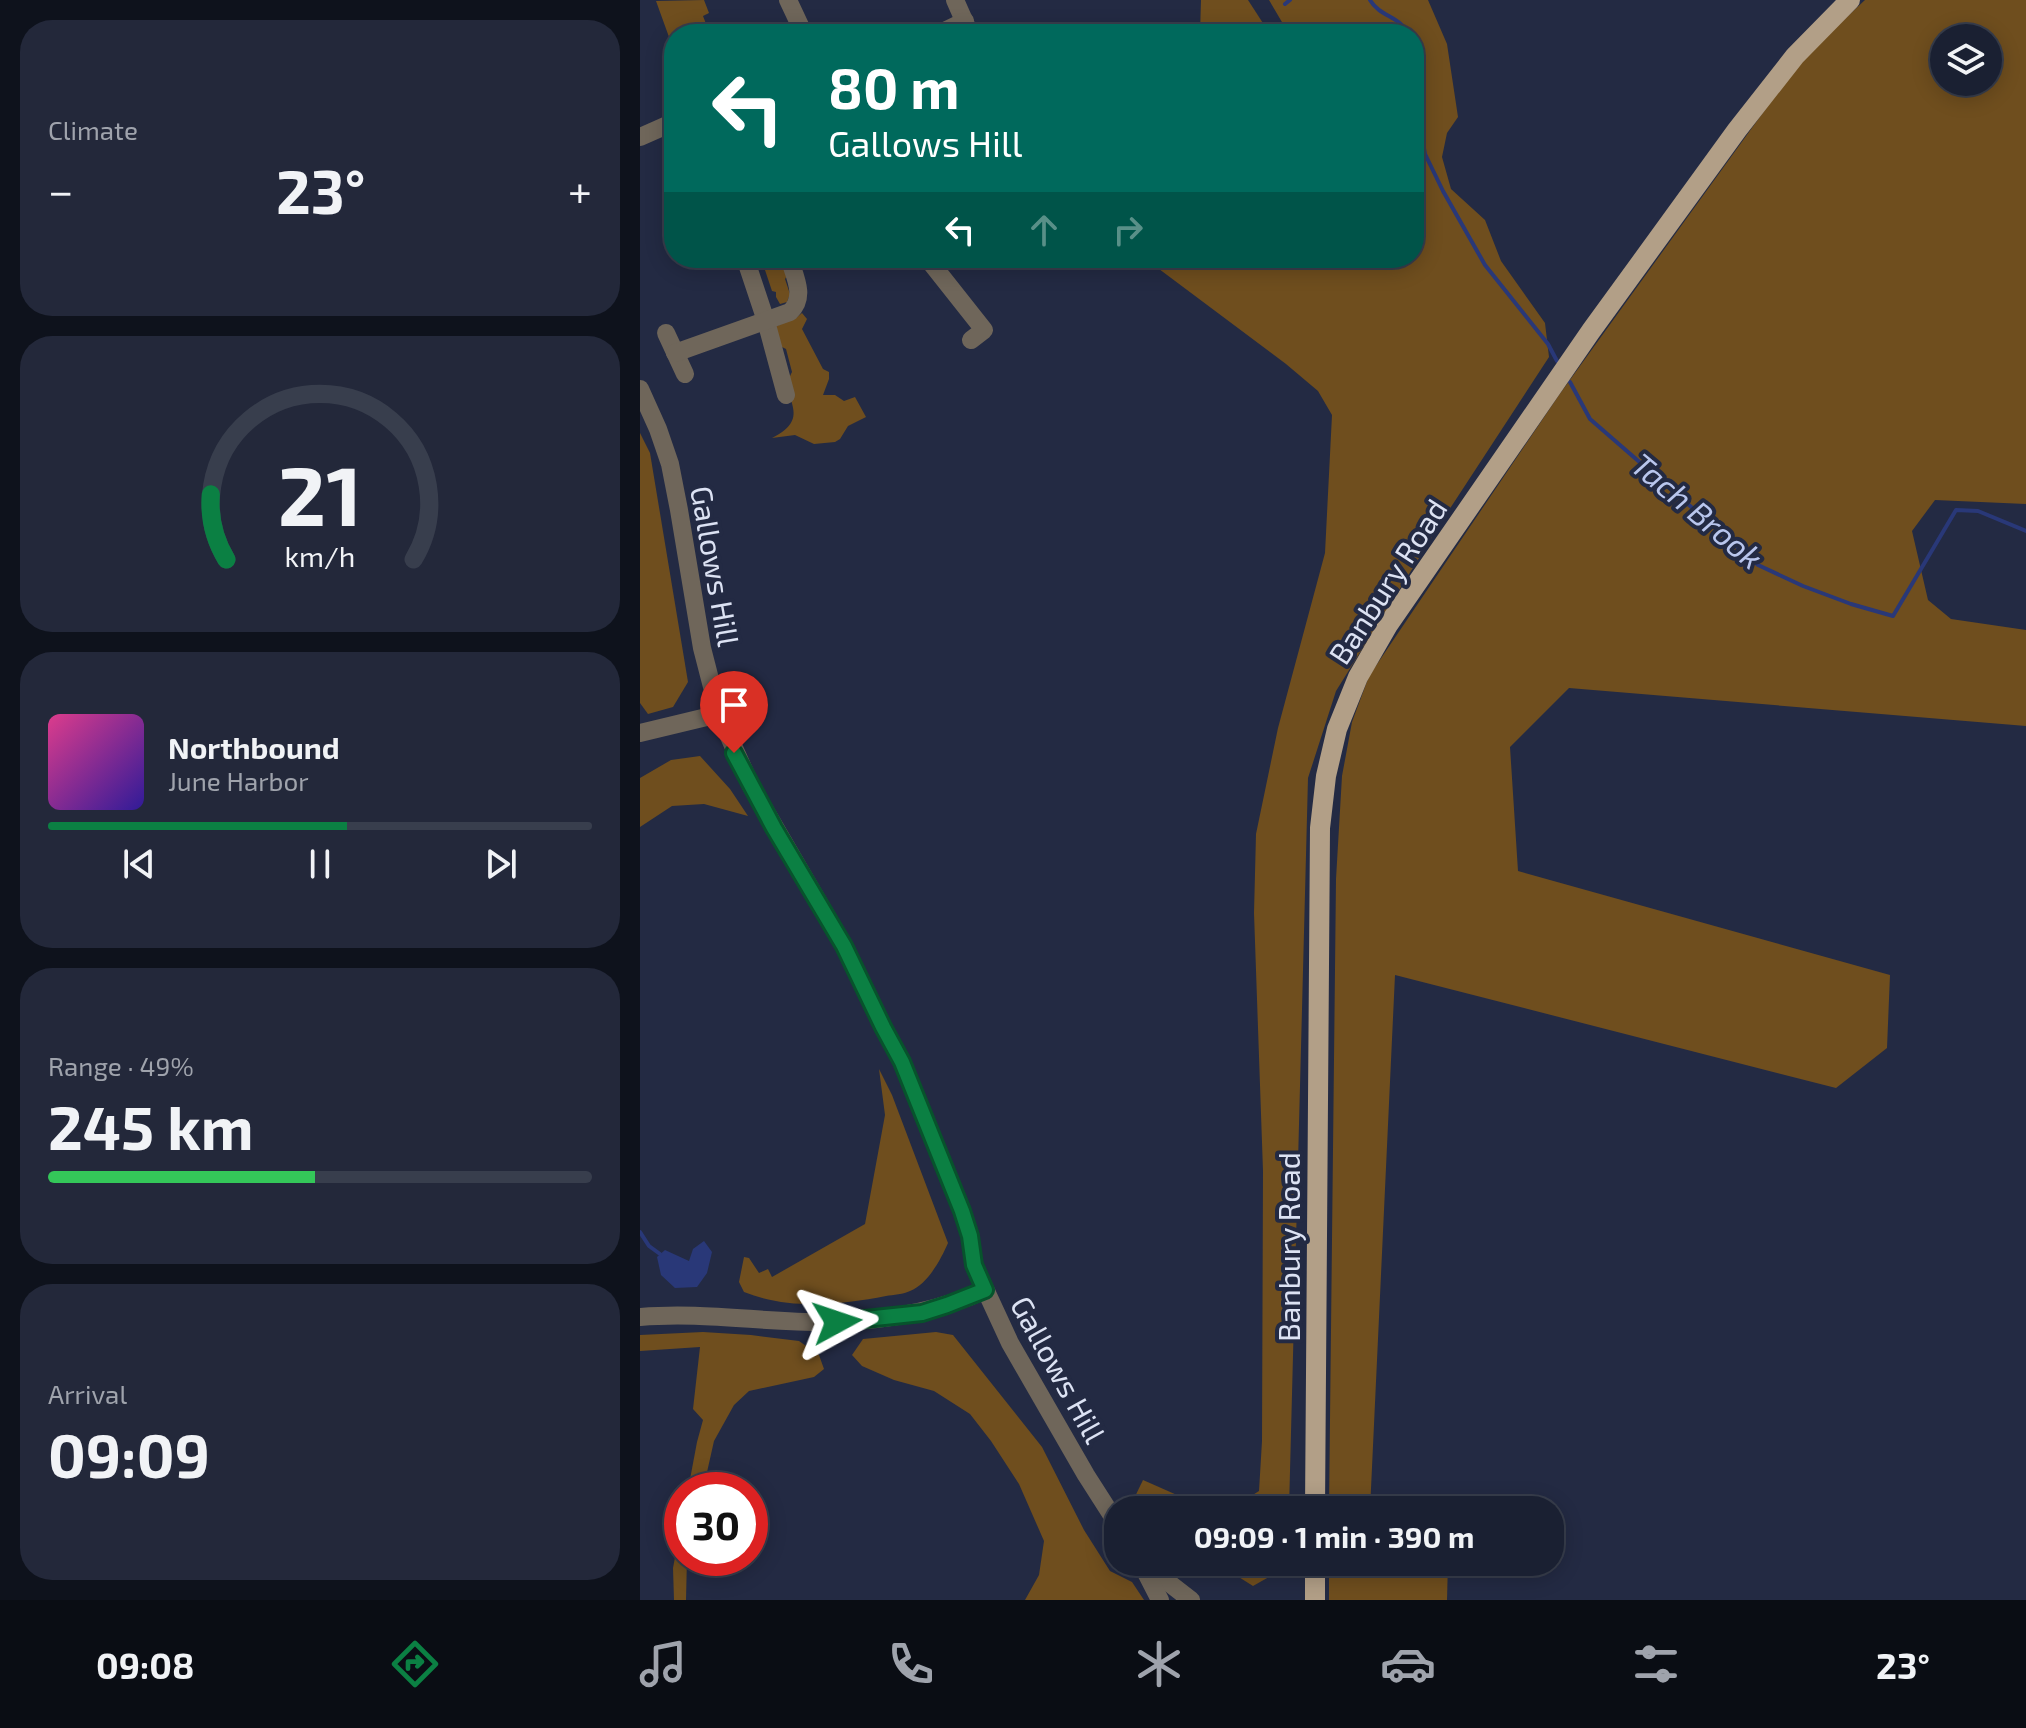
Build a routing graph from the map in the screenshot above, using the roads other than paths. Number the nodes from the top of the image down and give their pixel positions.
1 (788, 0) edge
2 (955, 0) edge
3 (1850, 0) edge
4 (799, 24) edge
5 (966, 24) edge
6 (664, 126) edge
7 (640, 137) edge
8 (748, 268) edge
9 (792, 268) edge
10 (935, 268) edge
11 (766, 321) junction
12 (984, 330) dead end
13 (666, 333) dead end
14 (675, 353) junction
15 (685, 374) dead end
16 (640, 389) edge
17 (786, 395) dead end
18 (719, 714) junction
19 (640, 733) edge
20 (985, 1290) junction
21 (640, 1317) edge
22 (1315, 1496) edge
23 (1104, 1502) edge
24 (1148, 1576) edge
25 (1159, 1576) edge
26 (1315, 1576) edge
27 (1160, 1600) edge
28 (1191, 1600) edge
29 (1315, 1600) edge

1 - 4 street
2 - 5 street
3 - 22 main road, Banbury Road
6 - 7 street
8 - 11 street
9 - 11 street
10 - 12 street
11 - 14 street
11 - 17 street
13 - 14 street
14 - 15 street
16 - 18 street, Gallows Hill
18 - 19 street
18 - 20 street, Gallows Hill
20 - 21 street
20 - 23 street, Gallows Hill
24 - 27 street
25 - 28 street
26 - 29 main road

